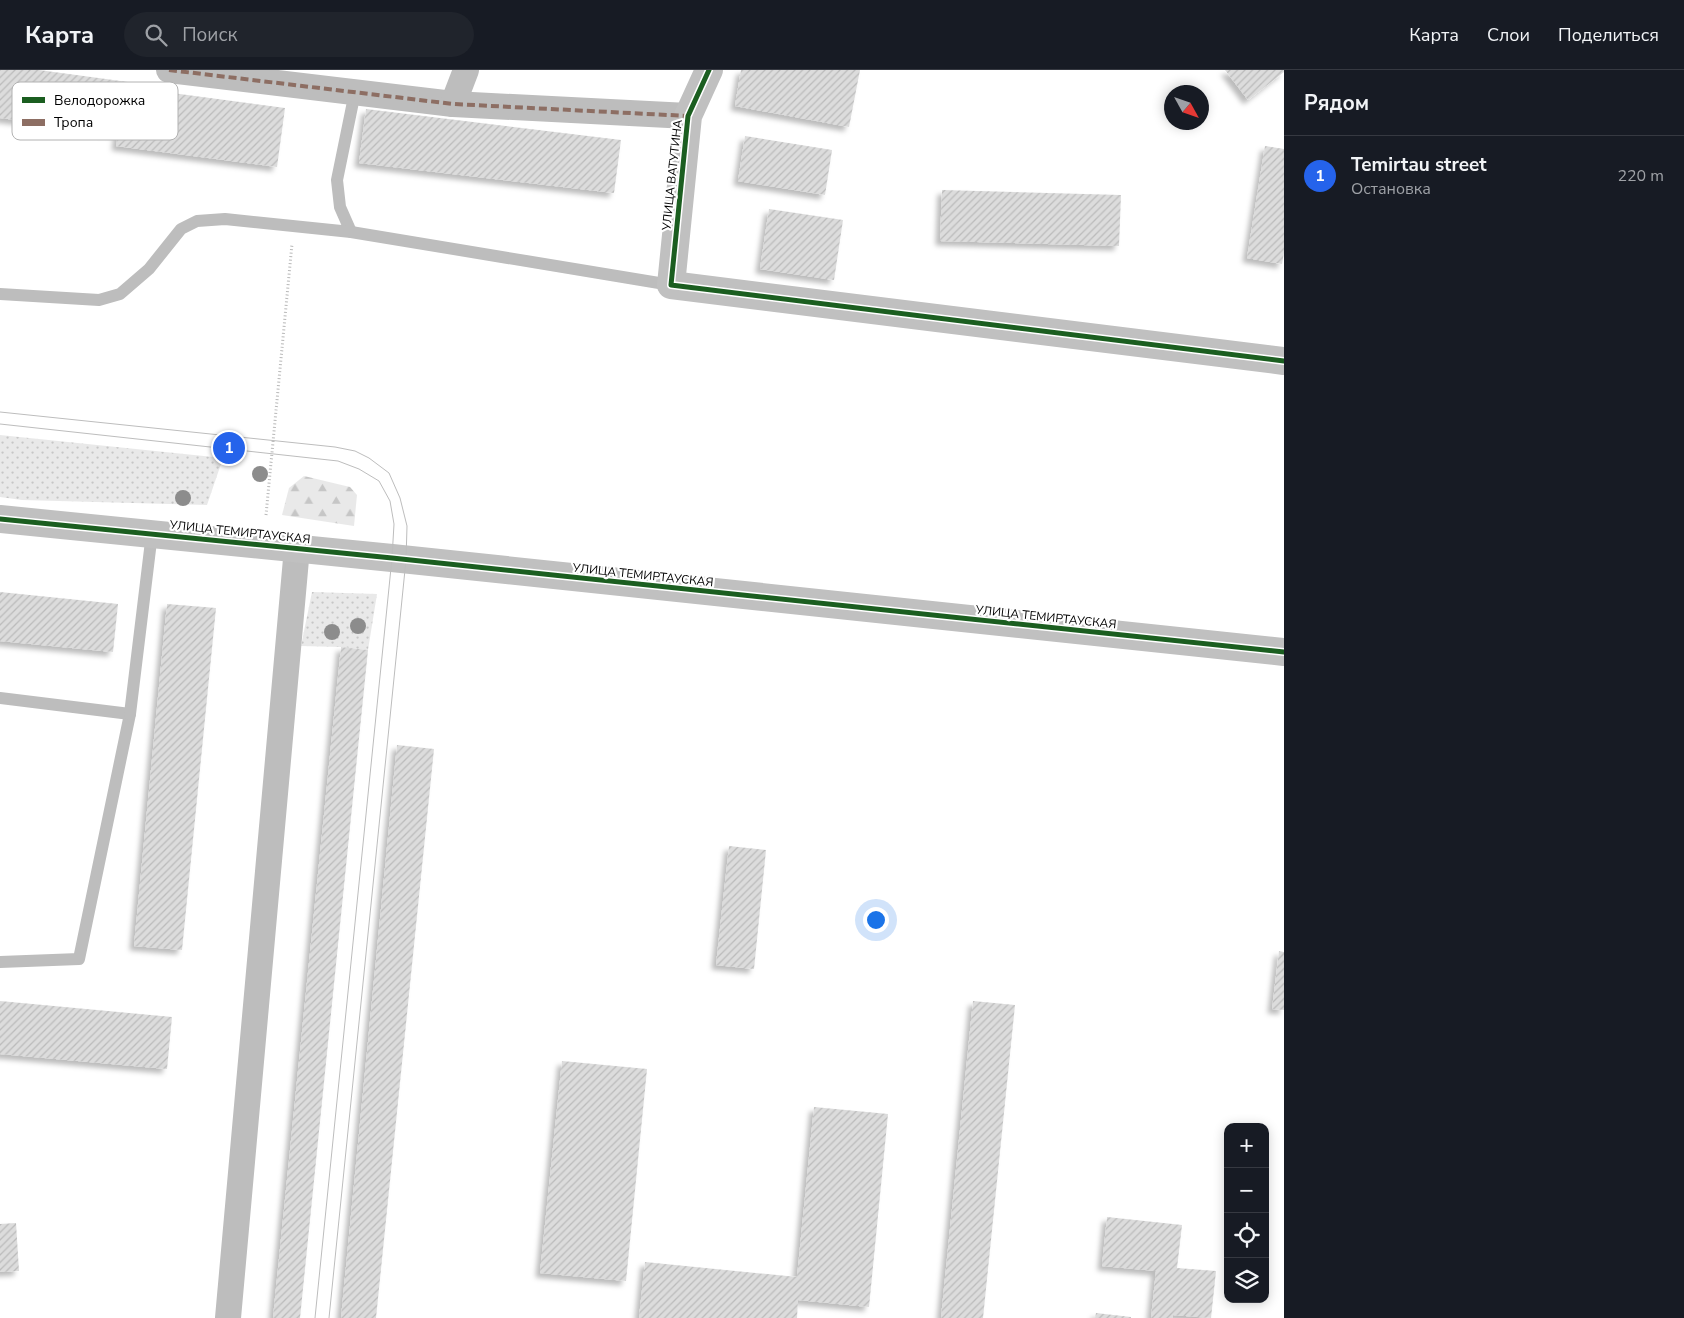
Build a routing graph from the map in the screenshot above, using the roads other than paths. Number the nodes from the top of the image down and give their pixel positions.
1 (169, 70) edge
2 (466, 70) edge
3 (709, 70) edge
4 (355, 92) junction
5 (453, 104) junction
6 (688, 116) junction
7 (351, 232) junction
8 (671, 286) junction
9 (0, 294) edge
10 (1284, 361) edge
11 (0, 519) edge
12 (152, 533) junction
13 (297, 548) junction
14 (1284, 652) edge
15 (0, 698) edge
16 (130, 714) junction
17 (0, 962) edge
18 (228, 1318) edge

1 - 4 street
2 - 5 street
3 - 6 street, УЛИЦА ВАТУТИНА
4 - 5 street
4 - 7 lane
5 - 6 street
6 - 8 street, УЛИЦА ВАТУТИНА
7 - 8 lane
7 - 9 lane
8 - 10 street
11 - 12 street, УЛИЦА ТЕМИРТАУСКАЯ
12 - 13 street, УЛИЦА ТЕМИРТАУСКАЯ
12 - 16 lane
13 - 14 street, УЛИЦА ТЕМИРТАУСКАЯ
13 - 18 street
15 - 16 lane
16 - 17 lane

